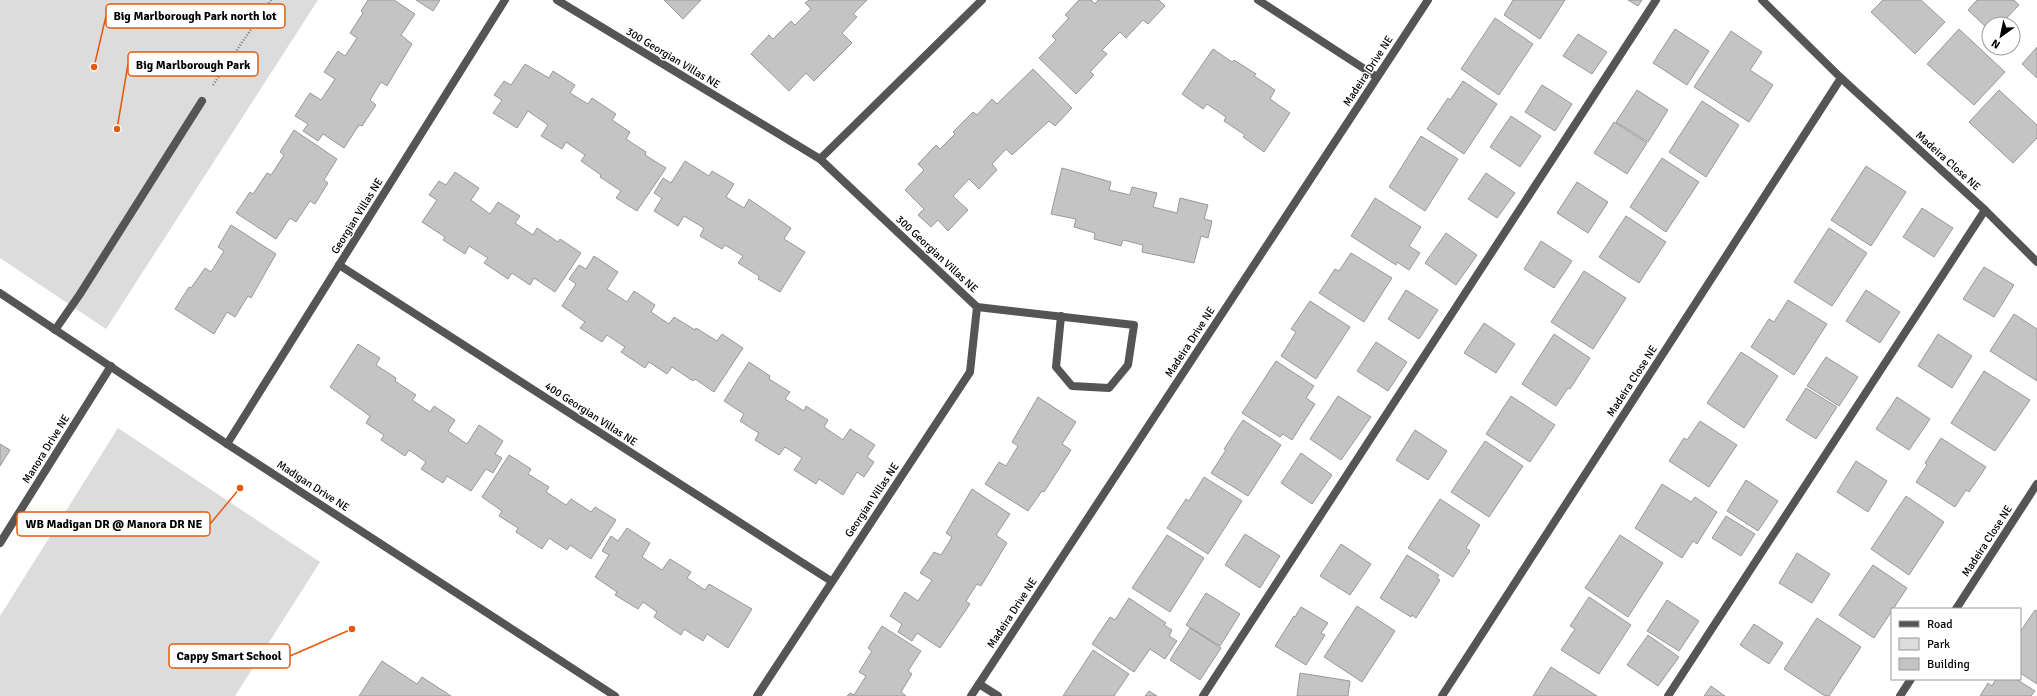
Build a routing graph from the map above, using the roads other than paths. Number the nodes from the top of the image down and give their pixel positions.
1 (505, 0) edge
2 (557, 0) edge
3 (982, 0) edge
4 (1258, 0) edge
5 (1428, 0) edge
6 (1656, 0) edge
7 (1762, 0) edge
8 (1377, 78) junction
9 (1841, 78) junction
10 (202, 101) road end
11 (820, 159) junction
12 (1985, 210) junction
13 (2037, 262) edge
14 (339, 265) junction
15 (0, 293) edge
16 (976, 307) junction
17 (1061, 316) junction
18 (55, 330) junction
19 (111, 366) junction
20 (227, 444) junction
21 (2037, 484) edge
22 (0, 543) edge
23 (831, 581) junction
24 (1957, 608) edge
25 (1910, 680) edge
26 (979, 684) junction
27 (614, 696) edge
28 (756, 696) edge
29 (971, 696) edge
30 (998, 696) edge
31 (1203, 696) edge
32 (1442, 696) edge
33 (1668, 696) edge
34 (1900, 696) edge

1 - 14 street, Georgian Villas NE
2 - 11 street, 300 Georgian Villas NE
3 - 11 street
4 - 8 street
5 - 8 street, Madeira Drive NE
6 - 31 street
7 - 9 street, Madeira Close NE
8 - 26 street, Madeira Drive NE
9 - 12 street, Madeira Close NE
9 - 32 street, Madeira Close NE
10 - 18 street
11 - 16 street, 300 Georgian Villas NE
12 - 13 street, Madeira Close NE
12 - 33 street
14 - 20 street, Georgian Villas NE
14 - 23 street, 400 Georgian Villas NE
15 - 18 street, Madigan Drive NE
16 - 17 street, 300 Georgian Villas NE
16 - 23 street, Georgian Villas NE
17 - 17 street, 300 Georgian Villas NE
18 - 19 street, Madigan Drive NE
19 - 20 street, Madigan Drive NE
19 - 22 street, Manora Drive NE
20 - 27 street, Madigan Drive NE
21 - 24 street, Madeira Close NE
23 - 28 street, Georgian Villas NE
25 - 34 street
26 - 29 street, Madeira Drive NE
26 - 30 street

